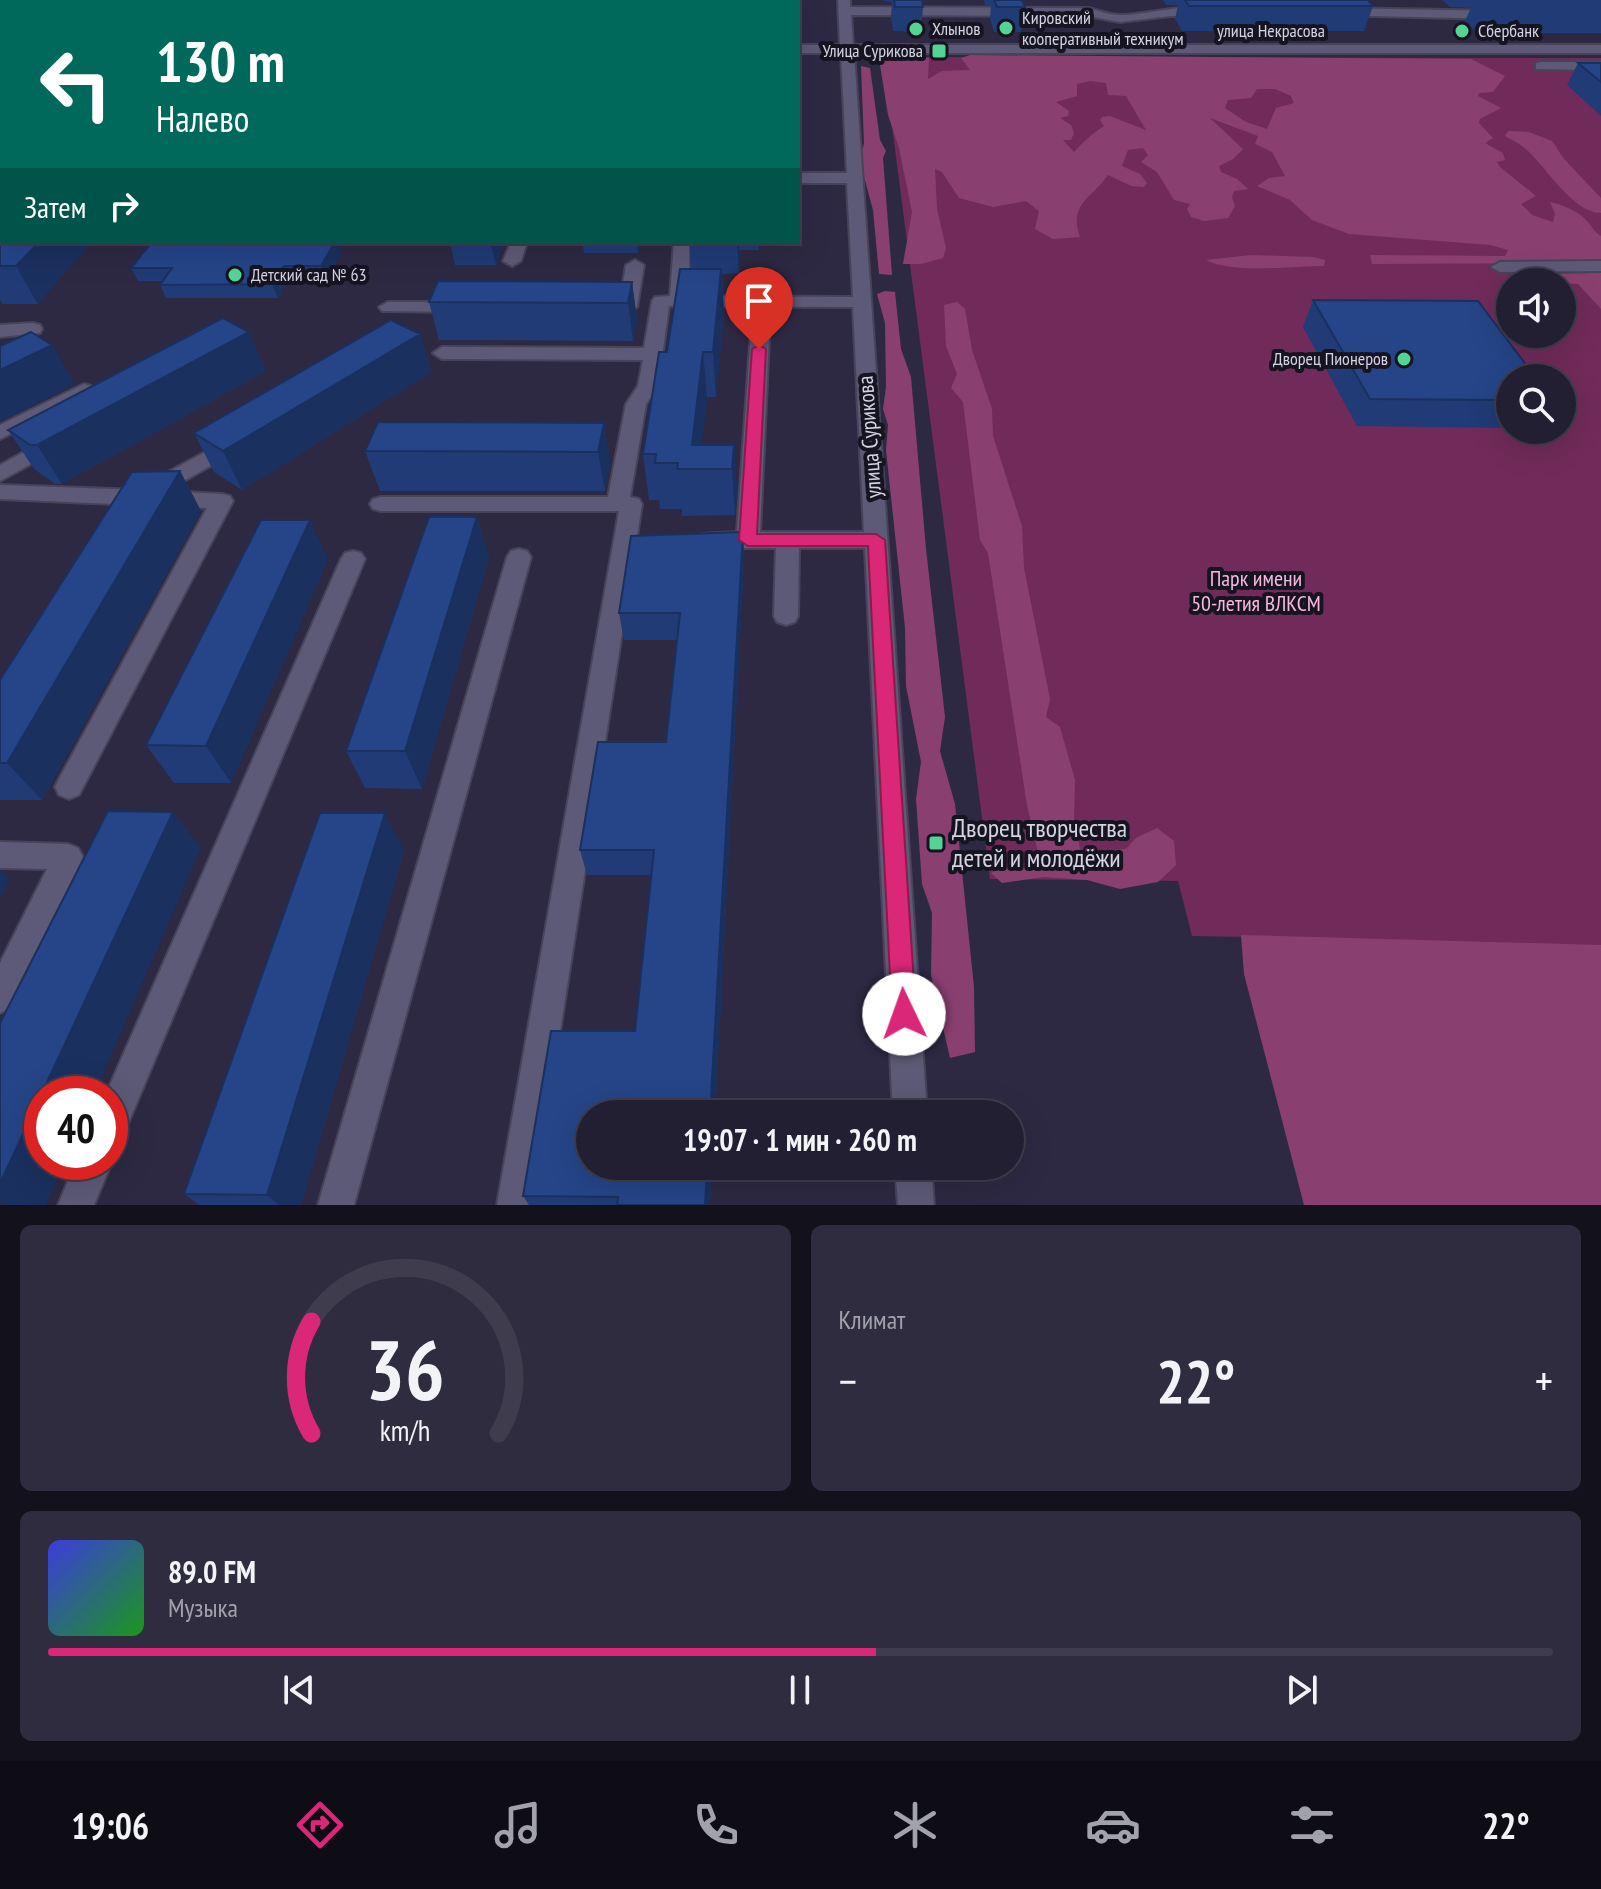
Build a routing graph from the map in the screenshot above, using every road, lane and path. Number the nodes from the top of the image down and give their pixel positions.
1 (1122, 0) edge
2 (1161, 0) edge
3 (1351, 0) edge
4 (1390, 0) edge
5 (1069, 3) dead end
6 (1018, 5) edge
7 (844, 6) edge
8 (935, 6) edge
9 (1169, 12) junction
10 (1228, 12) edge
11 (1318, 12) edge
12 (1363, 12) junction
13 (1395, 15) junction
14 (1512, 15) edge
15 (1132, 19) junction
16 (1115, 34) junction
17 (1429, 48) junction
18 (1521, 48) junction
19 (800, 49) edge
20 (847, 49) junction
21 (1601, 49) edge
22 (1541, 66) junction
23 (1601, 66) edge
24 (1556, 79) dead end
25 (800, 178) edge
26 (854, 178) junction
27 (518, 244) edge
28 (682, 244) edge
29 (512, 261) dead end
30 (635, 265) dead end
31 (1601, 266) edge
32 (1500, 267) dead end
33 (860, 302) junction
34 (669, 304) junction
35 (388, 307) dead end
36 (473, 307) edge
37 (761, 317) dead end
38 (33, 329) edge
39 (0, 331) edge
40 (442, 353) dead end
41 (654, 354) junction
42 (84, 390) edge
43 (259, 429) edge
44 (76, 430) edge
45 (0, 433) edge
46 (0, 474) edge
47 (0, 492) edge
48 (137, 498) junction
49 (381, 504) dead end
50 (618, 504) junction
51 (122, 523) edge
52 (687, 540) edge
53 (748, 540) junction
54 (788, 540) junction
55 (876, 540) junction
56 (519, 557) dead end
57 (353, 559) dead end
58 (786, 616) dead end
59 (69, 787) dead end
60 (0, 855) edge
61 (0, 997) edge
62 (128, 1084) edge
63 (909, 1100) edge
64 (86, 1180) edge
65 (914, 1180) edge
66 (76, 1205) edge
67 (336, 1205) edge
68 (515, 1205) edge
69 (916, 1205) edge

1 - 15 street
2 - 9 street
3 - 12 street
4 - 12 street
5 - 6 street
6 - 8 street
6 - 16 street
7 - 8 street
7 - 20 street, улица Сурикова
9 - 10 street
9 - 15 street
11 - 12 street
12 - 13 street
13 - 14 street
13 - 17 street
15 - 16 street
16 - 17 street, улица Некрасова
16 - 20 street, улица Некрасова
17 - 18 street, улица Некрасова
18 - 21 street, улица Некрасова
18 - 22 street
19 - 20 street, улица Некрасова
20 - 26 street, улица Сурикова
22 - 23 street
22 - 24 street
25 - 26 street
26 - 33 street, улица Сурикова
27 - 29 street
28 - 34 street
30 - 34 street
31 - 32 street
33 - 34 street
33 - 55 street, улица Сурикова
34 - 41 street
35 - 36 street
37 - 53 street
38 - 39 street
40 - 41 street
41 - 50 street
42 - 45 street
43 - 48 street
44 - 46 street
47 - 48 street
48 - 51 street
48 - 59 street
49 - 50 street
50 - 68 street
52 - 53 street
53 - 54 street
54 - 55 street
54 - 58 street
55 - 63 street, улица Сурикова
56 - 67 street
57 - 62 street
60 - 61 street
64 - 66 street
65 - 69 street

